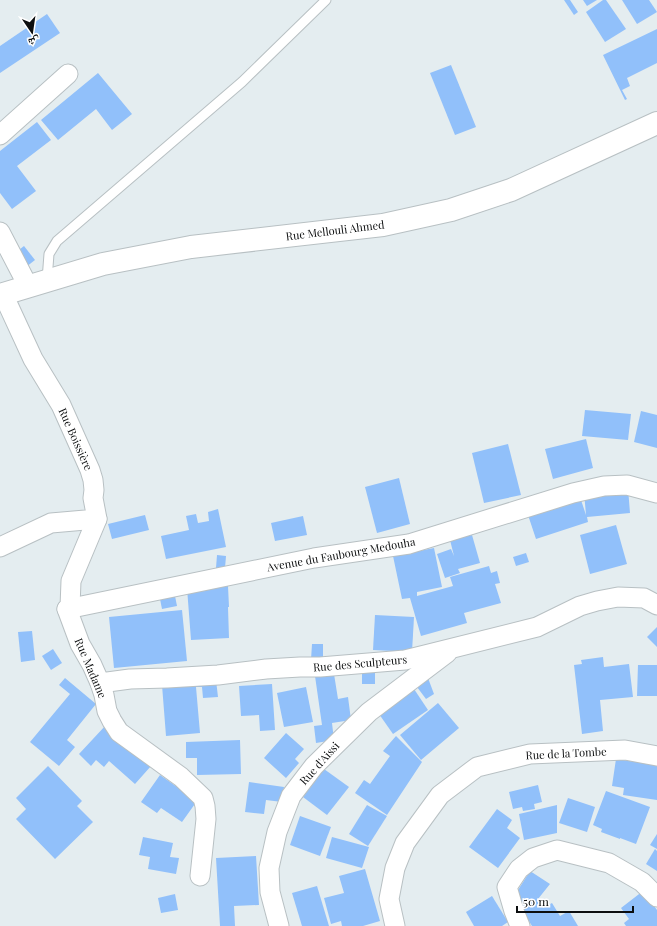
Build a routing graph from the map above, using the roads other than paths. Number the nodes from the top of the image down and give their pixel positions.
1 (326, 0) edge
2 (68, 74) dead end
3 (657, 123) edge
4 (0, 135) edge
5 (0, 232) edge
6 (38, 284) junction
7 (1, 295) edge
8 (657, 494) edge
9 (97, 519) junction
10 (0, 547) edge
11 (657, 605) edge
12 (68, 608) junction
13 (454, 648) junction
14 (100, 683) junction
15 (657, 756) edge
16 (200, 876) dead end
17 (657, 897) edge
18 (279, 926) edge
19 (395, 926) edge
20 (520, 926) edge

1 - 6 lane
2 - 4 street
3 - 6 street, Rue Mellouli Ahmed
5 - 6 street
6 - 7 street, Rue Mellouli Ahmed
7 - 9 street, Rue Boissière
8 - 12 street, Avenue du Faubourg Medouha
9 - 10 street
9 - 12 street, Rue Madame
11 - 13 street, Rue des Sculpteurs
12 - 14 street, Rue Madame
13 - 14 street, Rue des Sculpteurs
13 - 18 street, Rue d'Aissi
14 - 16 street, Rue Madame
15 - 19 street, Rue de la Tombe
17 - 20 street

